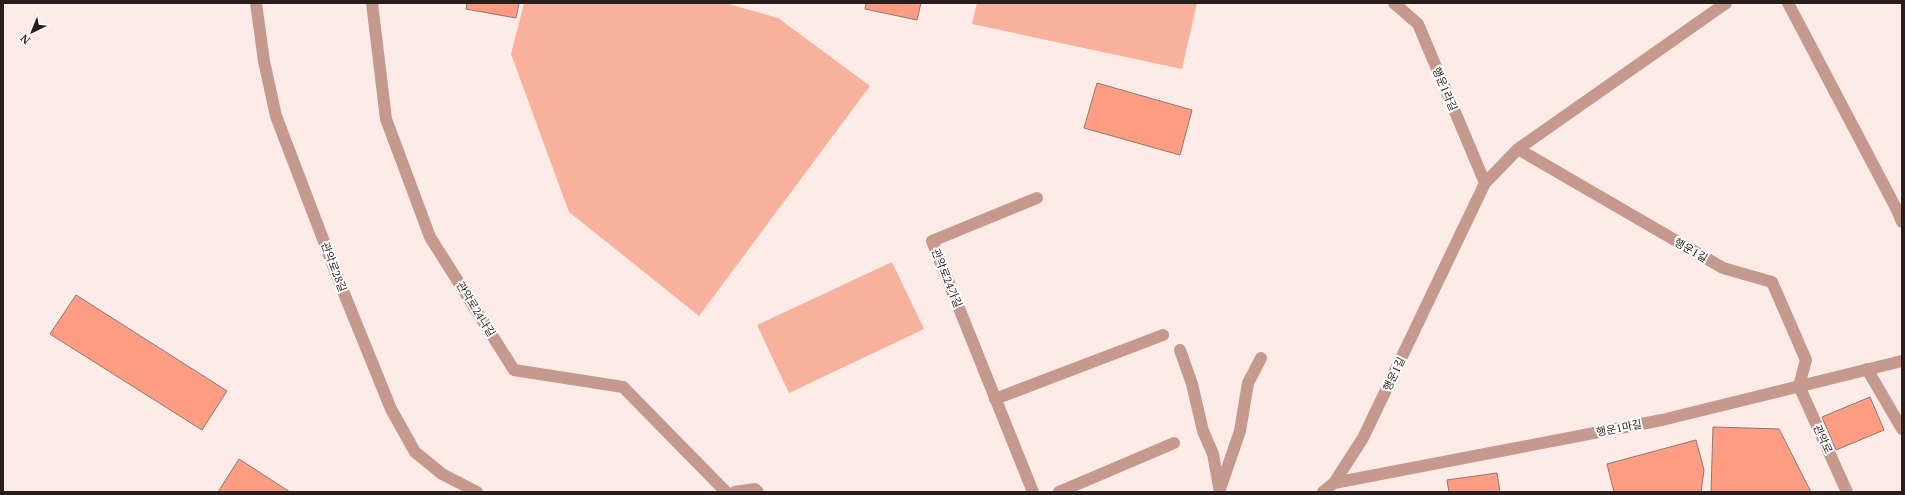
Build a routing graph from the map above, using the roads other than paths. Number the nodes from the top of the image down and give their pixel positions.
1 (256, 3) edge
2 (372, 3) edge
3 (1394, 3) edge
4 (1726, 3) edge
5 (1788, 3) edge
6 (1518, 149) junction
7 (1485, 183) junction
8 (1037, 198) dead end
9 (1902, 222) edge
10 (1163, 336) dead end
11 (1180, 350) dead end
12 (1261, 358) dead end
13 (1902, 361) edge
14 (1867, 369) junction
15 (1799, 386) junction
16 (995, 399) junction
17 (1902, 429) edge
18 (1174, 443) dead end
19 (1334, 483) junction
20 (1220, 491) edge
21 (477, 492) edge
22 (726, 492) edge
23 (735, 492) edge
24 (758, 492) edge
25 (1033, 492) edge
26 (1059, 492) edge
27 (1323, 492) edge
28 (1847, 492) edge

1 - 21 lane, 관악로28길
2 - 22 lane, 관악로24나길
3 - 7 lane, 행운1라길
4 - 6 lane, 행운1길
5 - 9 lane
6 - 7 lane, 행운1길
6 - 15 lane, 행운1길
7 - 19 lane, 행운1길
8 - 16 lane, 관악로24가길
10 - 16 lane
11 - 20 lane
12 - 20 lane
13 - 14 lane, 행운1마길
14 - 15 lane, 행운1마길
14 - 17 lane
15 - 19 lane, 행운1마길
15 - 28 lane, 관악로
16 - 25 lane, 관악로24가길
18 - 26 lane
19 - 27 lane, 행운1길
23 - 24 lane

